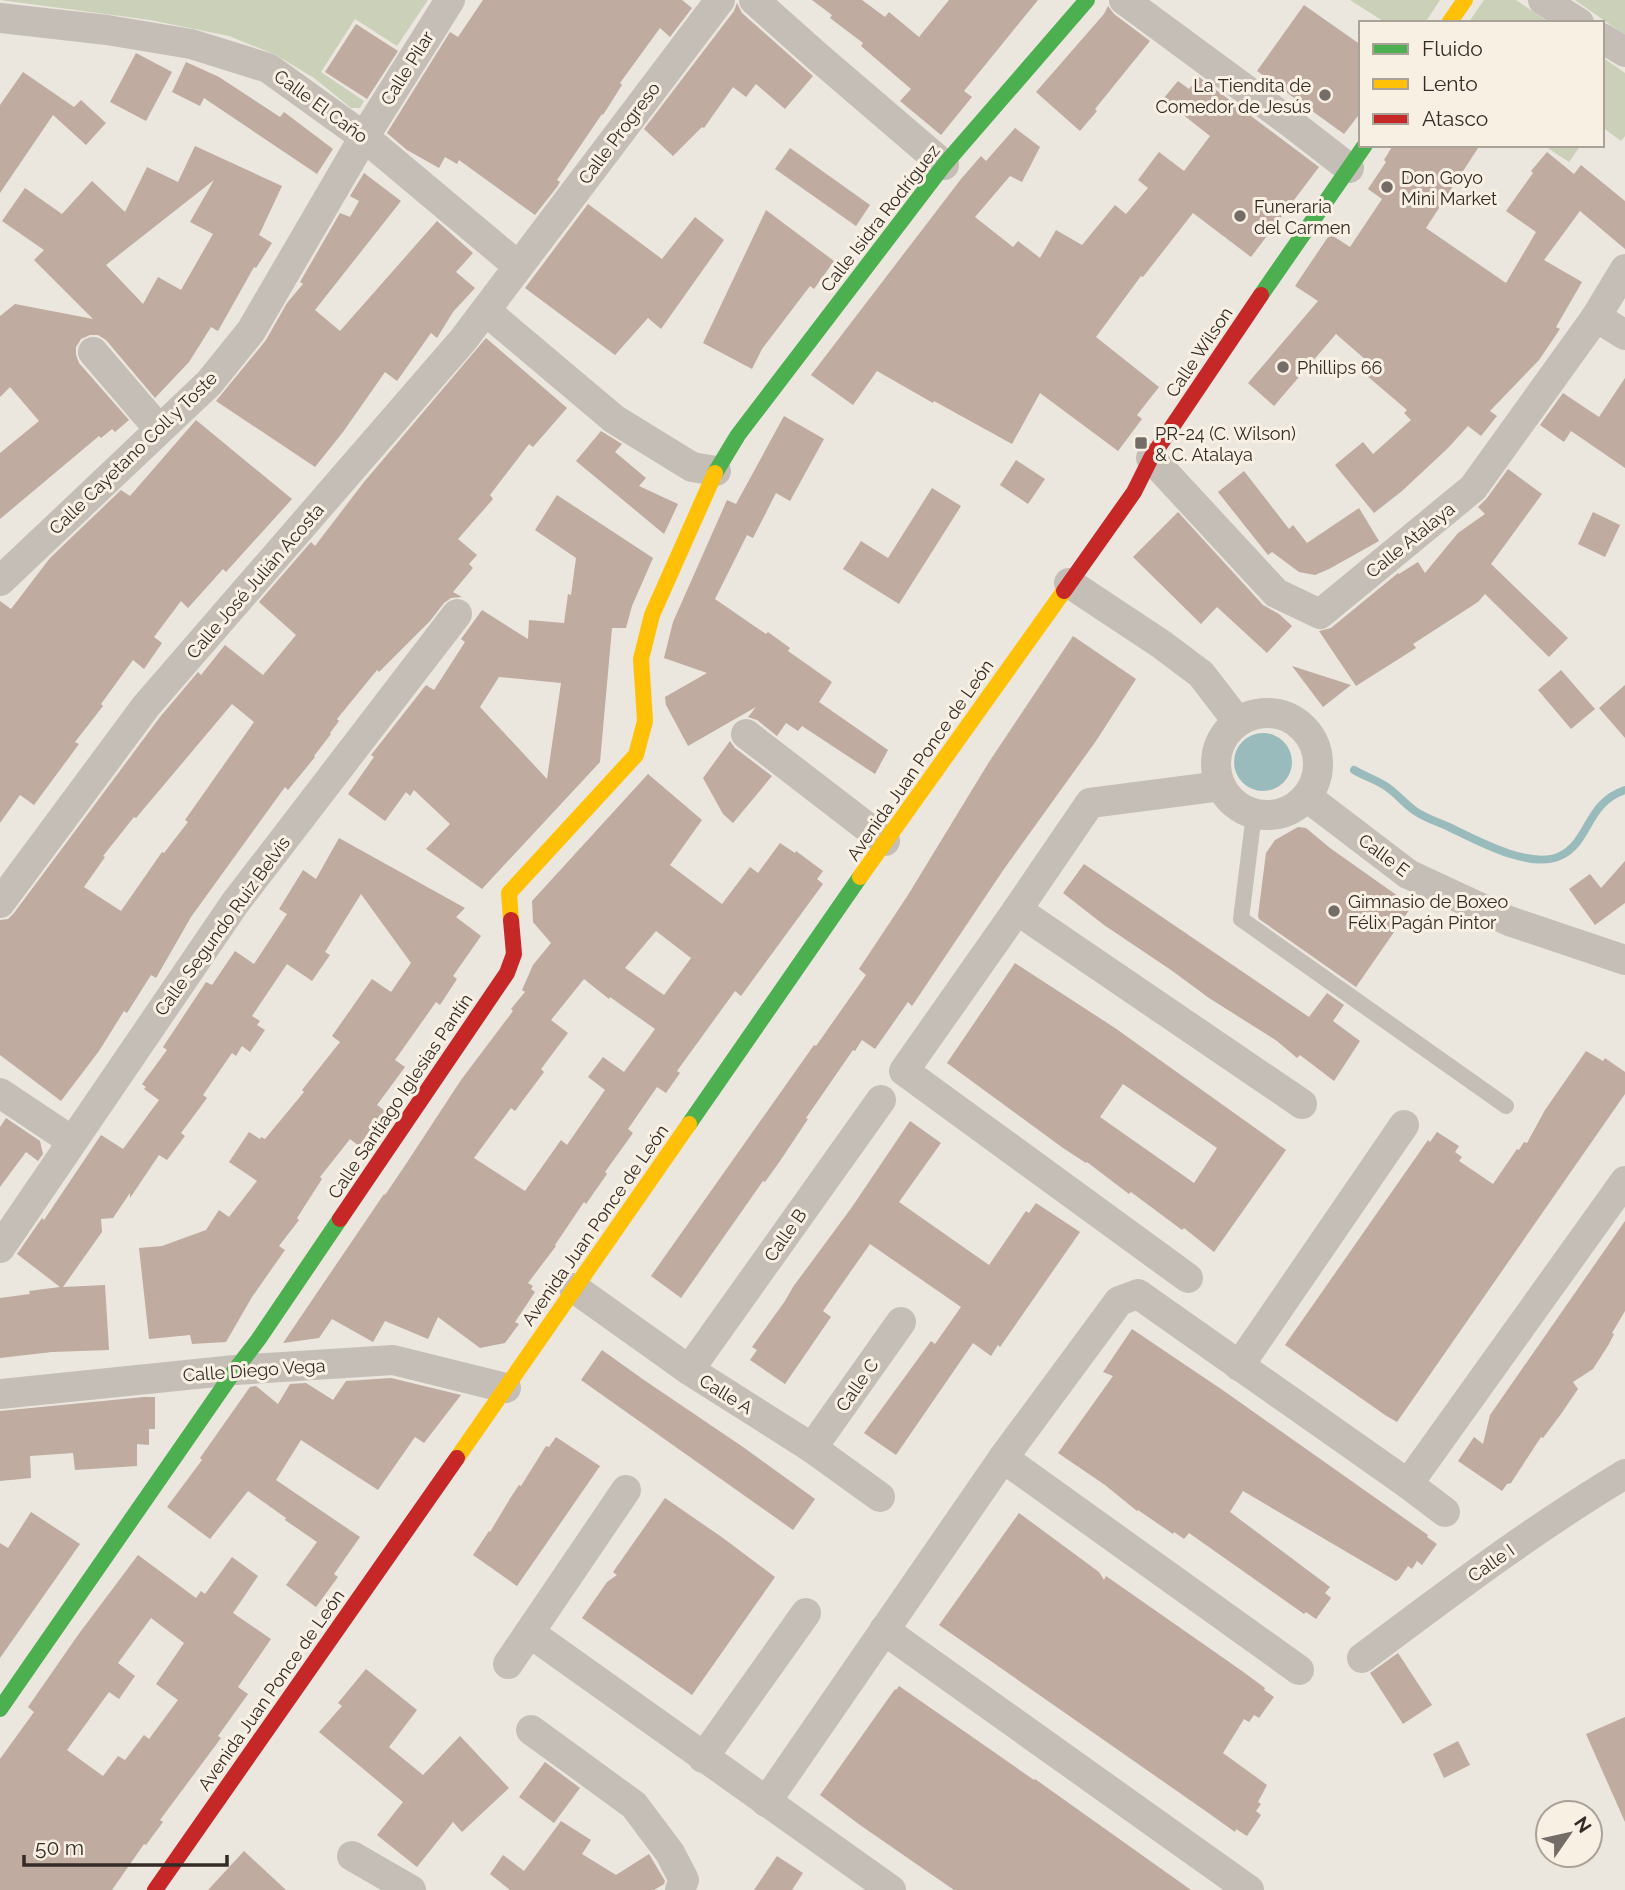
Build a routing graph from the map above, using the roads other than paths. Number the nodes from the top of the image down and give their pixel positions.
1 (450, 0) edge
2 (720, 0) edge
3 (754, 0) edge
4 (1087, 0) edge
5 (1124, 0) edge
6 (1465, 0) edge
7 (1543, 0) edge
8 (0, 18) edge
9 (1450, 21) edge
10 (1576, 21) edge
11 (1604, 39) edge
12 (1625, 52) edge
13 (364, 136) junction
14 (1357, 157) edge
15 (944, 165) junction
16 (518, 266) junction
17 (1625, 269) edge
18 (486, 311) junction
19 (1596, 317) junction
20 (1625, 335) edge
21 (93, 352) dead end
22 (159, 429) junction
23 (1151, 458) junction
24 (716, 471) junction
25 (0, 581) edge
26 (1069, 583) junction
27 (457, 614) dead end
28 (1238, 722) junction
29 (746, 734) dead end
30 (1221, 786) junction
31 (1307, 797) junction
32 (1254, 814) junction
33 (885, 841) junction
34 (0, 903) edge
35 (1017, 910) junction
36 (1622, 955) edge
37 (0, 1093) edge
38 (881, 1100) dead end
39 (1302, 1104) dead end
40 (1506, 1106) dead end
41 (1404, 1125) dead end
42 (72, 1141) junction
43 (1625, 1181) edge
44 (0, 1248) edge
45 (1188, 1278) dead end
46 (575, 1288) junction
47 (901, 1322) dead end
48 (1239, 1366) junction
49 (235, 1370) junction
50 (689, 1370) junction
51 (506, 1388) junction
52 (0, 1394) edge
53 (812, 1448) junction
54 (1003, 1458) junction
55 (1625, 1474) edge
56 (1408, 1484) junction
57 (626, 1490) dead end
58 (880, 1497) dead end
59 (1445, 1512) dead end
60 (806, 1614) dead end
61 (884, 1630) junction
62 (530, 1633) junction
63 (1362, 1658) dead end
64 (508, 1664) dead end
65 (1299, 1670) dead end
66 (0, 1709) edge
67 (531, 1730) dead end
68 (703, 1758) junction
69 (766, 1802) junction
70 (352, 1856) dead end
71 (155, 1890) edge
72 (411, 1890) edge
73 (680, 1890) edge
74 (891, 1890) edge
75 (1249, 1890) edge

1 - 13 street, Calle Pilar
2 - 16 street, Calle Progreso
3 - 15 street
4 - 15 main road, Calle Isidra Rodríguez
5 - 14 street
6 - 9 main road
7 - 10 street
8 - 13 street, Calle El Caño
11 - 12 street
13 - 16 street, Calle El Caño
13 - 22 street, Calle Cayetano Coll y Toste
14 - 23 main road, Calle Wilson
15 - 24 main road, Calle Isidra Rodríguez
16 - 18 street, Calle José Julián Acosta
17 - 19 street, Calle Atalaya
18 - 24 street
18 - 34 street, Calle José Julián Acosta
19 - 20 street
19 - 23 street, Calle Atalaya
21 - 22 street
22 - 25 street, Calle Cayetano Coll y Toste
23 - 26 main road, Calle Wilson
24 - 49 main road, Calle Santiago Iglesias Pantín
26 - 28 street
26 - 33 main road, Avenida Juan Ponce de León
27 - 42 street, Calle Segundo Ruiz Belvis
28 - 30 street
28 - 31 street
29 - 33 street
30 - 32 street
30 - 35 street
31 - 32 street
31 - 36 street, Calle E
32 - 40 lane
33 - 46 main road, Avenida Juan Ponce de León
35 - 39 street
35 - 45 street
37 - 42 street
38 - 50 street, Calle B
41 - 48 street
42 - 44 street, Calle Segundo Ruiz Belvis
43 - 56 street
46 - 50 street, Calle A
46 - 51 main road, Avenida Juan Ponce de León
47 - 53 street, Calle C
48 - 54 street
48 - 56 street
49 - 51 street, Calle Diego Vega
49 - 52 street, Calle Diego Vega
49 - 66 main road, Calle Santiago Iglesias Pantín
50 - 53 street, Calle A
51 - 71 main road, Avenida Juan Ponce de León
53 - 58 street, Calle A
54 - 61 street
54 - 65 street
55 - 63 street, Calle I
56 - 59 street
57 - 62 street
60 - 68 street
61 - 69 street
61 - 75 street
62 - 64 street
62 - 68 street
67 - 73 street
68 - 69 street
69 - 74 street
70 - 72 street

